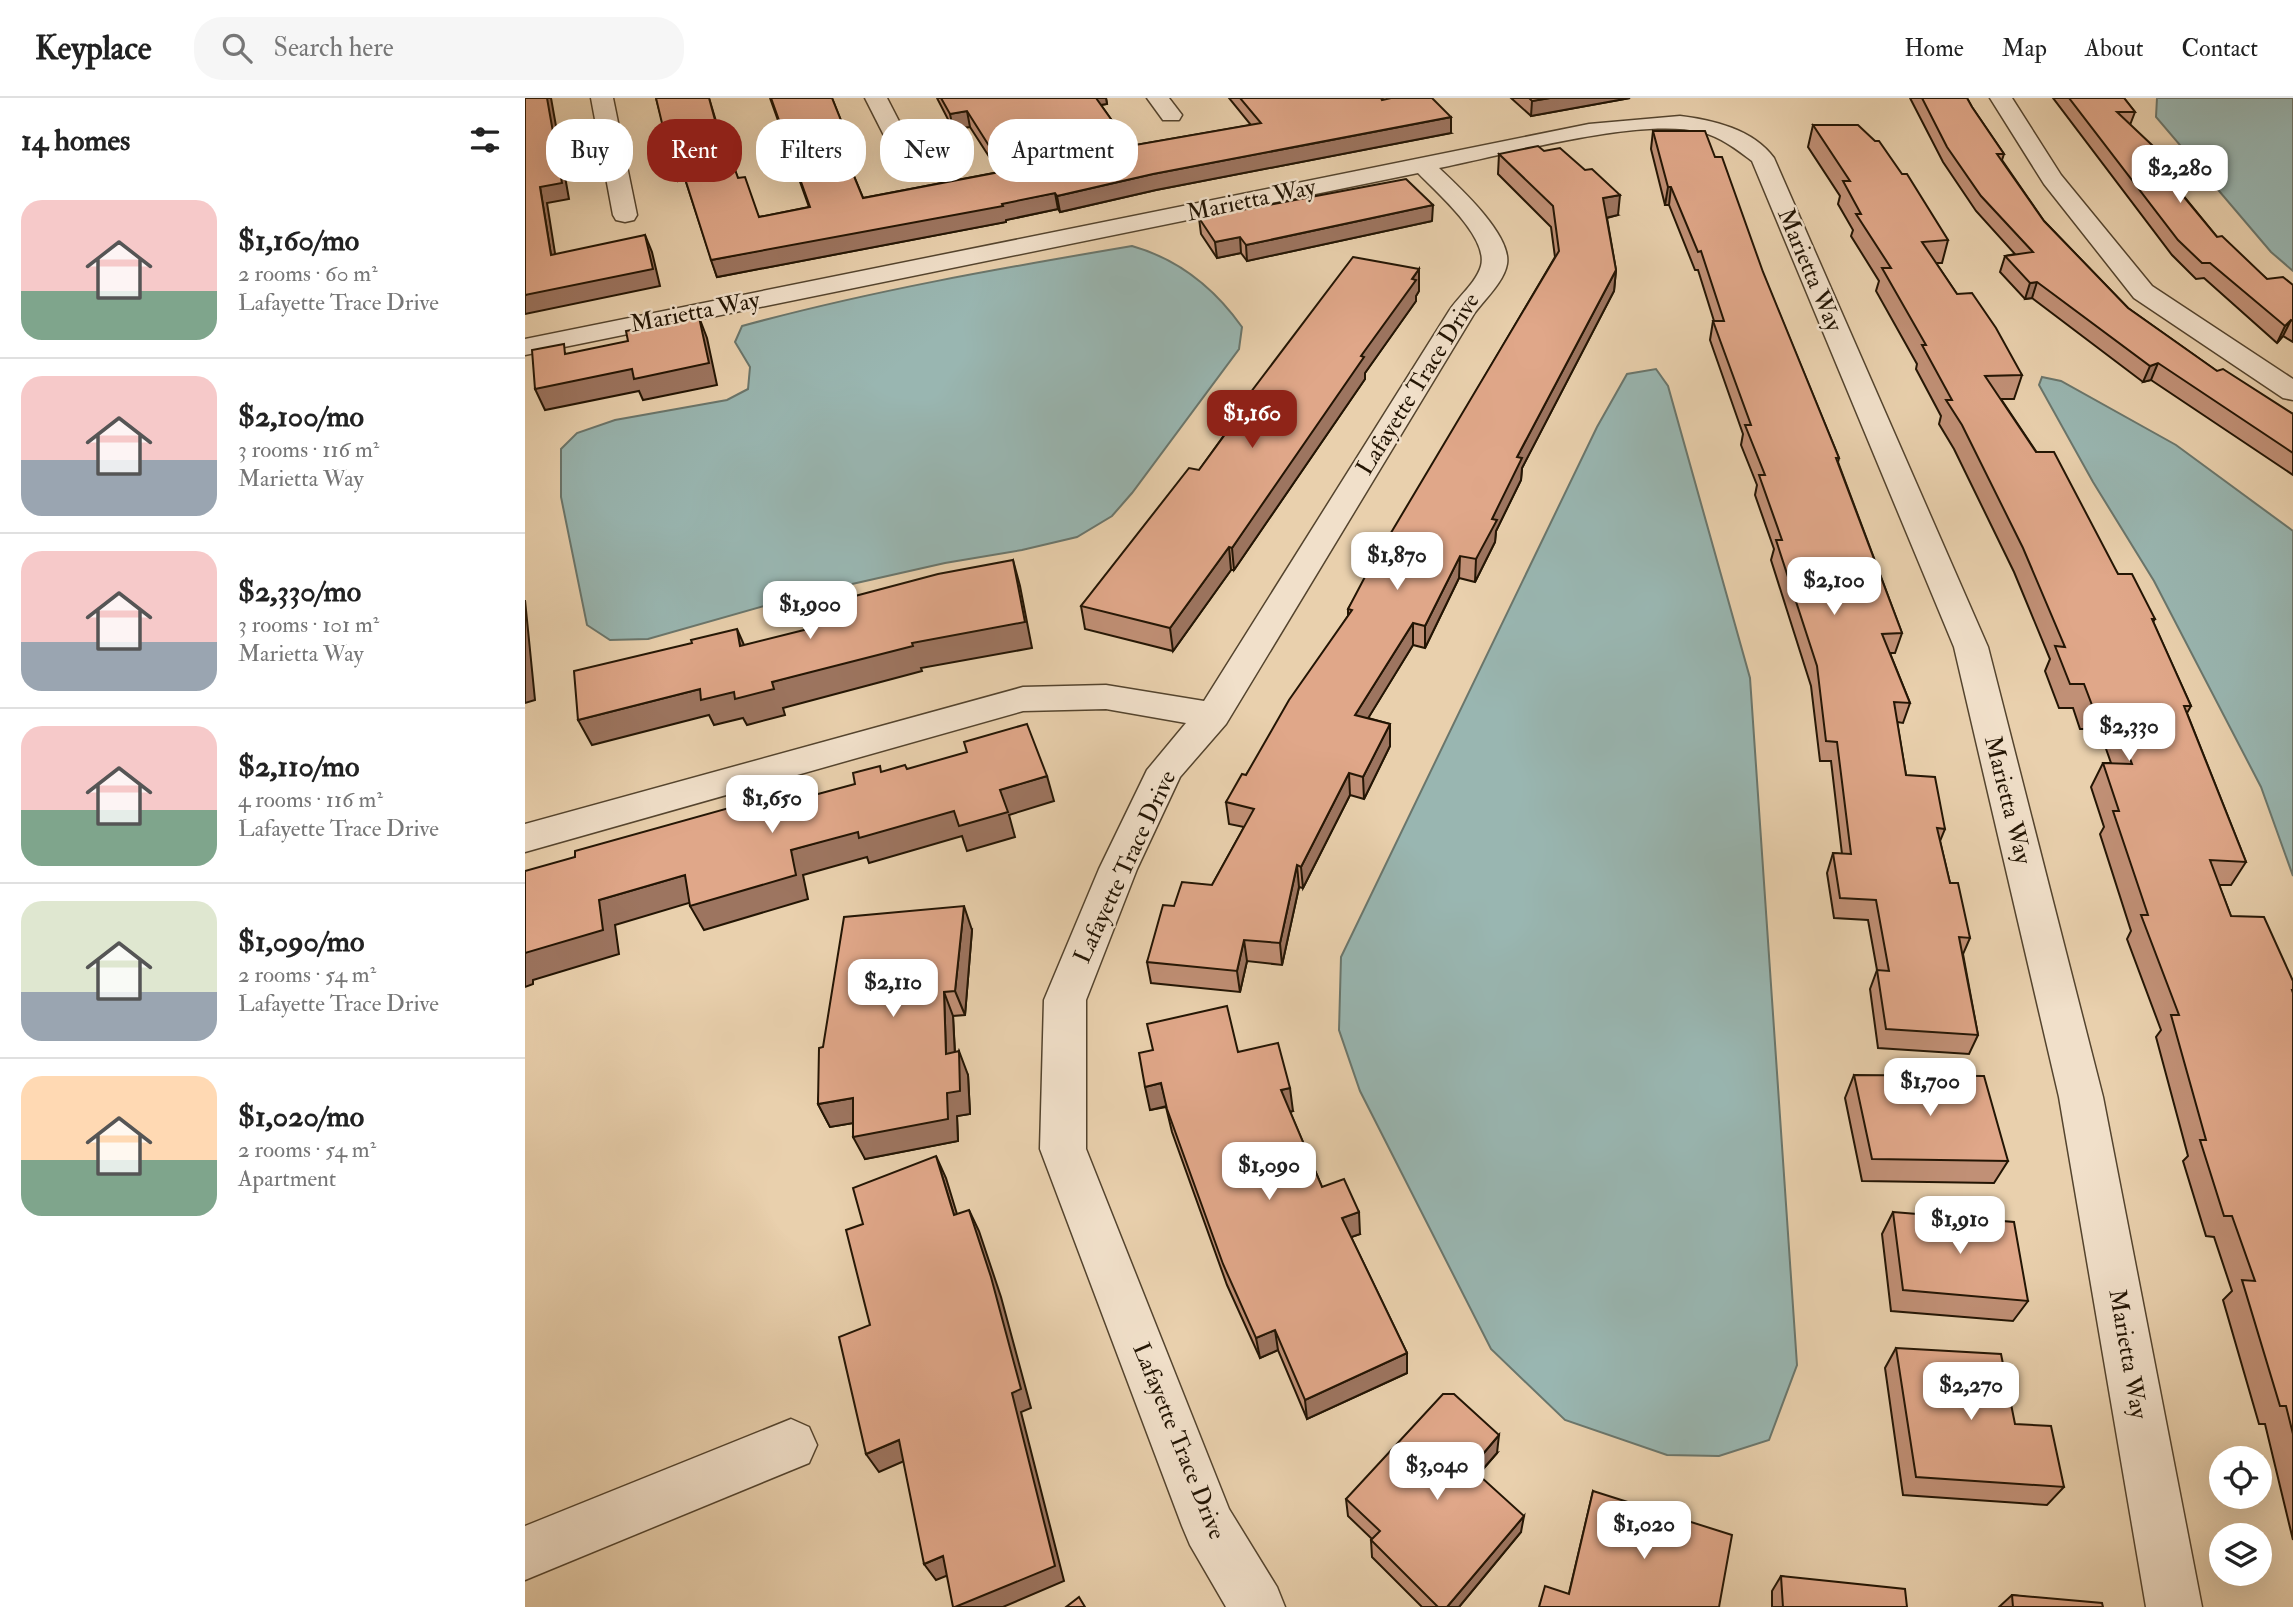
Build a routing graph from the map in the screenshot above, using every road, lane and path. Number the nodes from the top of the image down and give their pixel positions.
1 (602, 98) edge
2 (876, 98) edge
3 (2001, 98) edge
4 (886, 119) edge
5 (1423, 165) junction
6 (625, 215) dead end
7 (525, 346) edge
8 (2293, 392) edge
9 (1213, 715) junction
10 (525, 838) edge
11 (791, 1446) dead end
12 (525, 1553) edge
13 (1257, 1607) edge
14 (2174, 1607) edge

1 - 6 street
2 - 4 street
3 - 8 street
5 - 7 street, Marietta Way
5 - 9 street, Lafayette Trace Drive
5 - 14 street, Marietta Way
9 - 10 street
9 - 13 street, Lafayette Trace Drive
11 - 12 street

